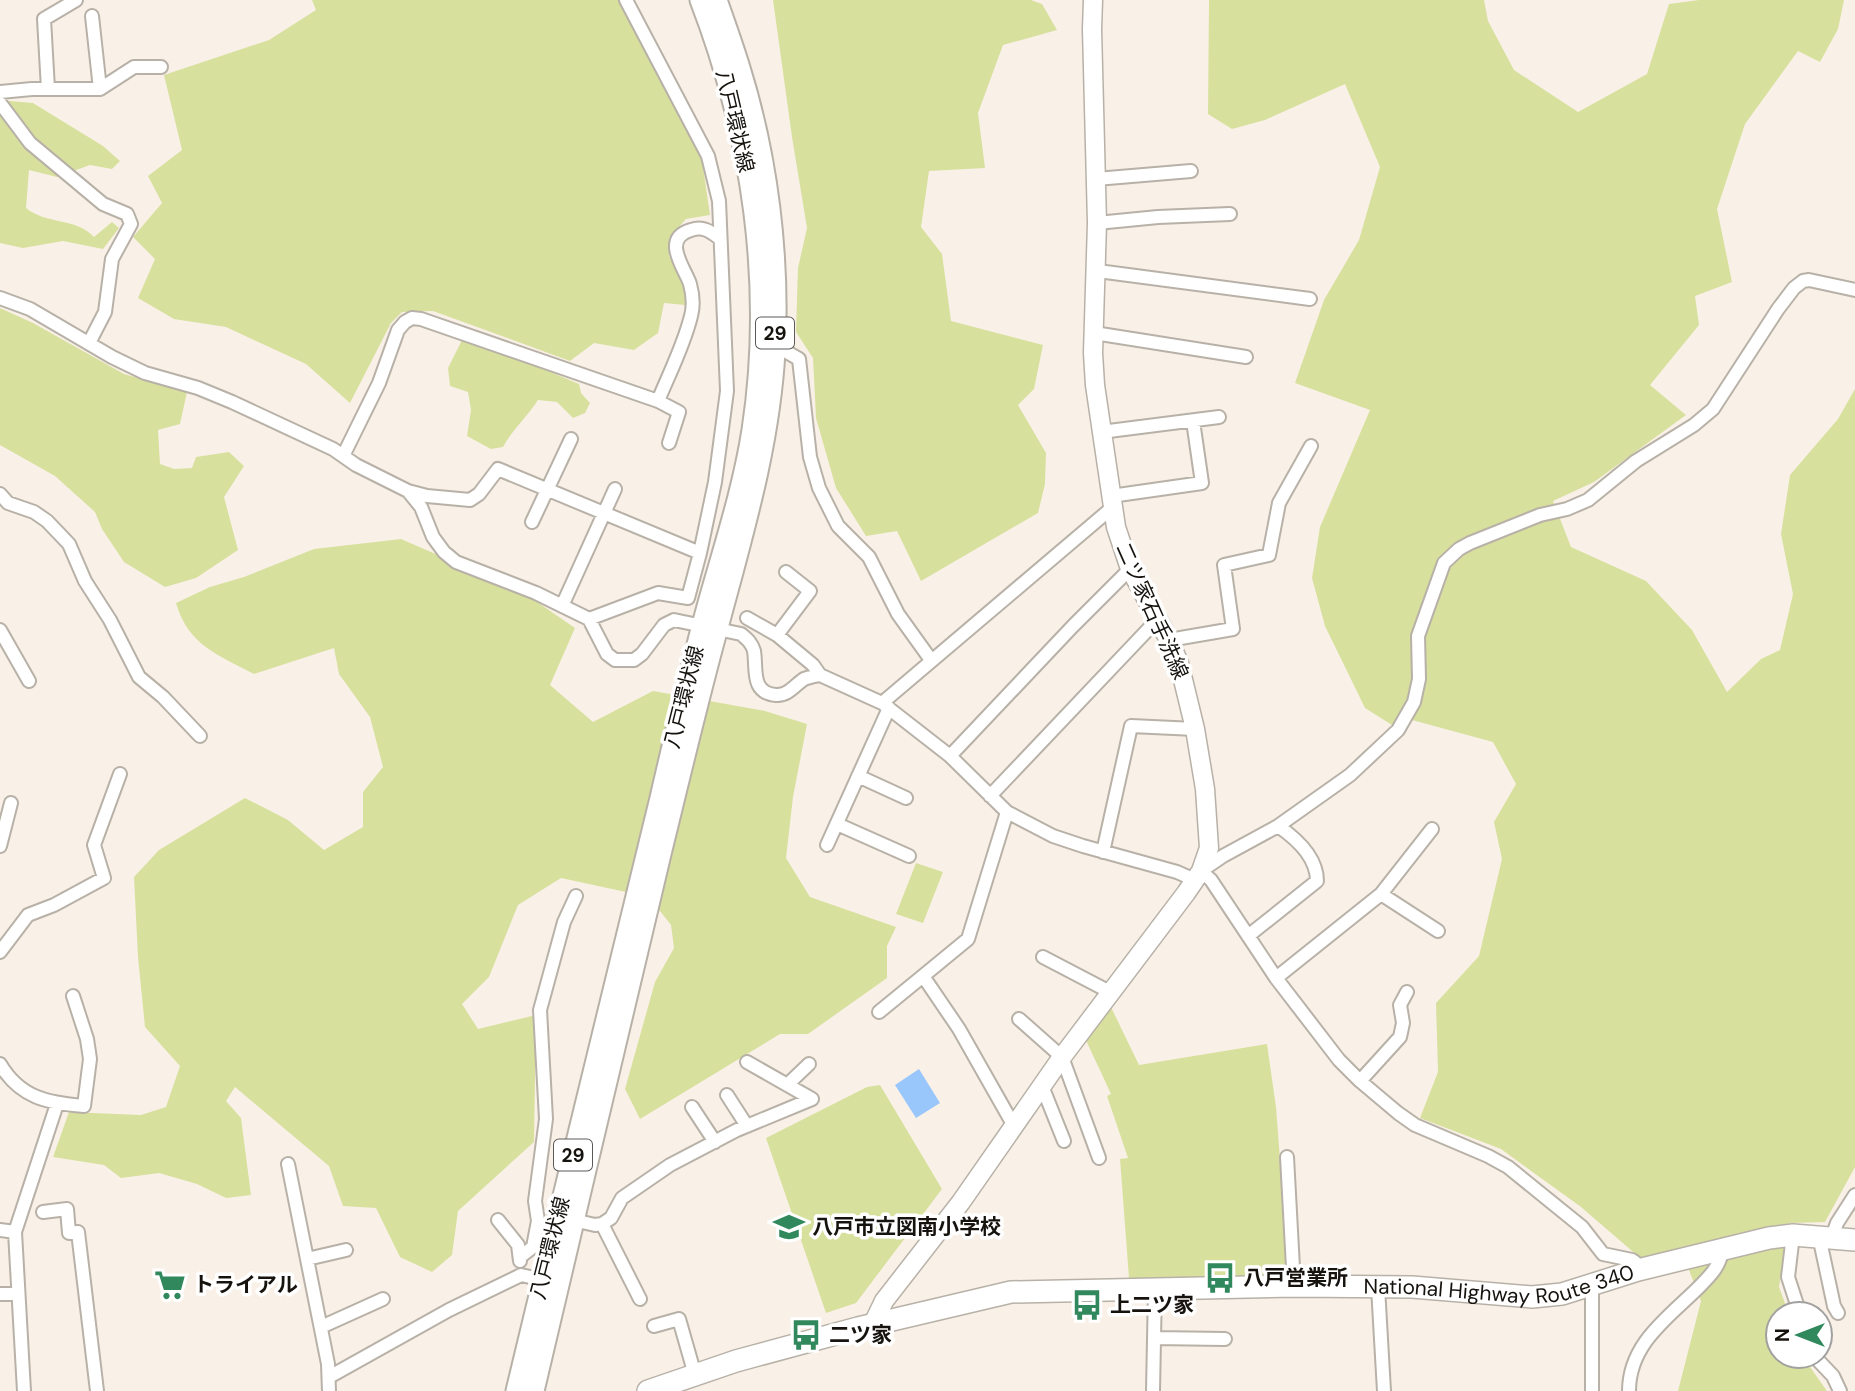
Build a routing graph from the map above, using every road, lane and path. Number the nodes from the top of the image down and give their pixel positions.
1 (76, 0) edge
2 (626, 0) edge
3 (700, 0) edge
4 (717, 0) edge
5 (1093, 0) edge
6 (92, 16) dead end
7 (161, 67) dead end
8 (47, 89) junction
9 (100, 89) junction
10 (0, 92) edge
11 (0, 103) edge
12 (1191, 171) dead end
13 (1096, 179) junction
14 (1230, 214) dead end
15 (1097, 223) junction
16 (719, 239) junction
17 (1098, 271) junction
18 (1855, 290) edge
19 (0, 298) edge
20 (1310, 299) dead end
21 (1094, 334) junction
22 (89, 343) junction
23 (775, 350) junction
24 (1246, 357) dead end
25 (658, 401) junction
26 (1219, 417) dead end
27 (1193, 421) junction
28 (1101, 432) junction
29 (571, 439) dead end
30 (669, 443) dead end
31 (1311, 446) dead end
32 (344, 456) junction
33 (615, 489) dead end
34 (547, 490) junction
35 (408, 491) junction
36 (0, 494) edge
37 (1112, 502) junction
38 (603, 514) junction
39 (532, 522) dead end
40 (700, 552) junction
41 (1130, 569) junction
42 (786, 572) dead end
43 (562, 606) junction
44 (747, 618) dead end
45 (589, 619) junction
46 (1158, 620) junction
47 (710, 626) junction
48 (0, 631) edge
49 (776, 635) junction
50 (1169, 640) junction
51 (930, 660) junction
52 (820, 675) junction
53 (29, 681) dead end
54 (885, 706) junction
55 (1195, 729) junction
56 (200, 736) dead end
57 (950, 756) junction
58 (120, 774) dead end
59 (858, 776) junction
60 (990, 796) junction
61 (906, 799) dead end
62 (11, 803) dead end
63 (1007, 813) junction
64 (837, 824) junction
65 (1278, 826) junction
66 (1432, 829) dead end
67 (827, 845) dead end
68 (0, 846) edge
69 (1102, 852) junction
70 (909, 856) dead end
71 (1198, 876) junction
72 (1381, 894) junction
73 (576, 896) dead end
74 (1438, 931) dead end
75 (1248, 936) junction
76 (0, 952) edge
77 (1043, 957) dead end
78 (923, 976) junction
79 (1276, 978) junction
80 (1110, 992) junction
81 (1407, 992) dead end
82 (73, 996) dead end
83 (878, 1012) dead end
84 (1019, 1019) dead end
85 (1062, 1056) junction
86 (747, 1062) dead end
87 (809, 1064) dead end
88 (0, 1065) edge
89 (1360, 1081) junction
90 (787, 1085) junction
91 (1042, 1086) junction
92 (727, 1096) dead end
93 (57, 1104) junction
94 (692, 1107) dead end
95 (747, 1126) junction
96 (1014, 1126) junction
97 (1064, 1141) dead end
98 (715, 1142) junction
99 (1287, 1157) dead end
100 (1099, 1158) dead end
101 (288, 1164) dead end
102 (1855, 1195) edge
103 (43, 1212) dead end
104 (567, 1219) junction
105 (498, 1220) dead end
106 (602, 1224) junction
107 (0, 1230) edge
108 (15, 1233) junction
109 (1793, 1235) junction
110 (1826, 1237) junction
111 (1855, 1240) edge
112 (346, 1250) dead end
113 (1722, 1250) junction
114 (520, 1257) junction
115 (307, 1259) junction
116 (1638, 1270) junction
117 (521, 1275) junction
118 (542, 1280) junction
119 (1294, 1286) junction
120 (1592, 1286) junction
121 (1378, 1287) junction
122 (1156, 1288) junction
123 (16, 1293) junction
124 (0, 1294) edge
125 (640, 1299) dead end
126 (383, 1300) dead end
127 (1795, 1300) edge
128 (1838, 1313) dead end
129 (873, 1324) junction
130 (654, 1326) dead end
131 (321, 1327) junction
132 (1154, 1338) junction
133 (1224, 1339) dead end
134 (1827, 1370) edge
135 (695, 1375) junction
136 (329, 1377) junction
137 (24, 1391) edge
138 (97, 1391) edge
139 (329, 1391) edge
140 (516, 1391) edge
141 (534, 1391) edge
142 (648, 1391) edge
143 (1153, 1391) edge
144 (1384, 1391) edge
145 (1592, 1391) edge
146 (1629, 1391) edge
147 (1840, 1391) edge

1 - 8 street
2 - 16 street
3 - 47 main road, 八戸環状線 / 29
4 - 23 main road, 八戸環状線 / 29
5 - 13 street, 二ツ家石手洗線
6 - 9 street
7 - 9 street
8 - 9 street
8 - 10 street
11 - 22 street
12 - 13 street
13 - 15 street, 二ツ家石手洗線
14 - 15 street
15 - 17 street, 二ツ家石手洗線
16 - 25 street
16 - 40 street
17 - 20 street
17 - 21 street, 二ツ家石手洗線
18 - 65 street
19 - 22 street
21 - 24 street
21 - 28 street, 二ツ家石手洗線
22 - 32 street
23 - 47 main road, 八戸環状線 / 29
23 - 51 street
25 - 30 street
25 - 32 street
26 - 27 street
27 - 28 street
27 - 37 street
28 - 37 street, 二ツ家石手洗線
29 - 34 street
31 - 50 street
32 - 35 street
33 - 38 street
34 - 35 street
34 - 38 street
34 - 39 street
35 - 43 street
36 - 56 street
37 - 41 street, 二ツ家石手洗線
37 - 51 street
38 - 40 street
38 - 43 street
40 - 45 street
41 - 46 street, 二ツ家石手洗線
41 - 57 street
42 - 49 street
43 - 45 street
44 - 49 street
45 - 47 street
46 - 50 street, 二ツ家石手洗線
46 - 60 street
47 - 52 street
47 - 104 main road, 八戸環状線 / 29
48 - 53 street
49 - 52 street
50 - 55 street, 二ツ家石手洗線
51 - 54 street
52 - 54 street
54 - 57 street
54 - 59 street
55 - 69 street
55 - 71 street, 二ツ家石手洗線
57 - 60 street
58 - 76 street
59 - 61 street
59 - 64 street
60 - 63 street
62 - 68 street
63 - 69 street
63 - 78 street
64 - 67 street
64 - 70 street
65 - 71 street
65 - 75 street
66 - 72 street
69 - 71 street
71 - 75 street
71 - 80 street, 二ツ家石手洗線
72 - 74 street
72 - 79 street
73 - 114 street
75 - 79 street
77 - 80 street
78 - 83 street
78 - 96 street
79 - 89 street
80 - 85 street, 二ツ家石手洗線
81 - 89 street
82 - 93 street
84 - 85 street
85 - 91 street, 二ツ家石手洗線
85 - 100 street
86 - 90 street
87 - 90 street
88 - 93 street
89 - 116 street
90 - 95 street
91 - 96 street, 二ツ家石手洗線
91 - 97 street
92 - 95 street
93 - 108 street
94 - 98 street
95 - 98 street
96 - 129 street, 二ツ家石手洗線
98 - 106 street
99 - 119 street
101 - 115 street
102 - 110 street
103 - 138 street
104 - 106 street
104 - 118 main road, 八戸環状線 / 29
104 - 141 main road, 八戸環状線 / 29
105 - 114 street
106 - 125 street
107 - 108 street
108 - 123 street
109 - 110 highway, National Highway Route 340
109 - 113 highway, National Highway Route 340
109 - 127 street
110 - 111 highway, National Highway Route 340
110 - 128 street
112 - 115 street
113 - 116 highway, National Highway Route 340
113 - 146 street
114 - 117 street
115 - 131 street
116 - 120 highway, National Highway Route 340
117 - 118 street
117 - 136 street
118 - 140 main road, 八戸環状線 / 29
119 - 121 highway, National Highway Route 340
119 - 122 highway, National Highway Route 340
120 - 121 highway, National Highway Route 340
120 - 145 street
121 - 144 street
122 - 129 highway, National Highway Route 340
122 - 132 street
123 - 124 street
123 - 137 street
126 - 131 street
129 - 135 highway, National Highway Route 340
130 - 135 street
131 - 136 street
132 - 133 street
132 - 143 street
134 - 147 street
135 - 142 highway, National Highway Route 340
136 - 139 street

